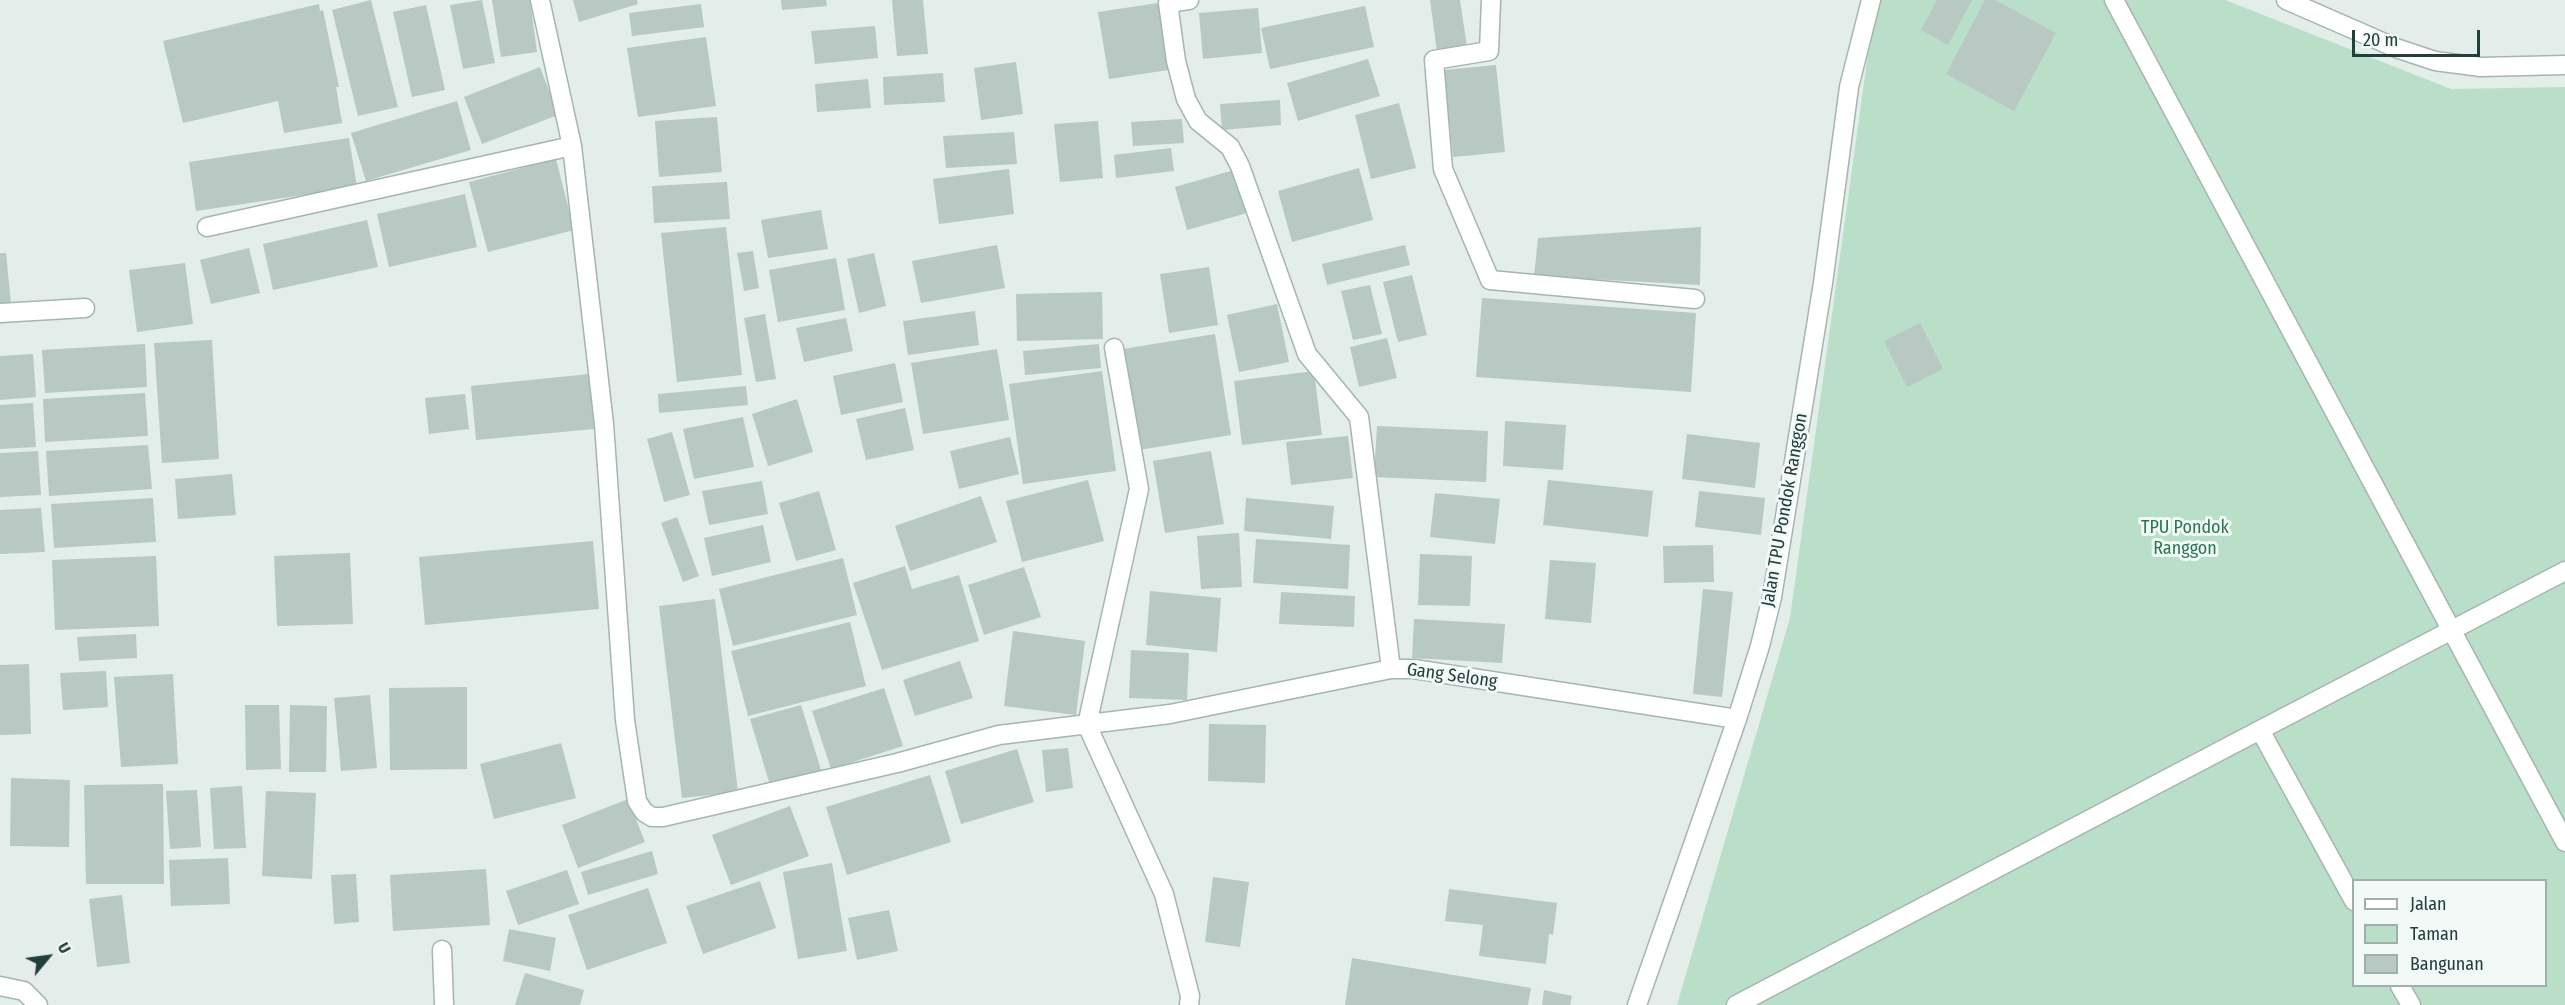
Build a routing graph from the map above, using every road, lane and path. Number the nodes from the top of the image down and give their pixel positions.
1 (540, 0) edge
2 (1189, 0) edge
3 (1491, 0) edge
4 (1870, 0) edge
5 (2114, 0) edge
6 (2286, 0) edge
7 (2565, 64) edge
8 (572, 146) junction
9 (207, 227) dead end
10 (1695, 299) dead end
11 (85, 308) dead end
12 (0, 313) edge
13 (1114, 348) dead end
14 (2565, 572) edge
15 (2451, 629) junction
16 (1391, 669) junction
17 (1737, 719) junction
18 (1087, 725) junction
19 (2260, 730) junction
20 (2565, 842) edge
21 (2352, 897) edge
22 (442, 950) dead end
23 (0, 986) edge
24 (2401, 987) edge
25 (38, 1005) edge
26 (444, 1005) edge
27 (1189, 1005) edge
28 (1638, 1005) edge
29 (1736, 1005) edge
30 (2410, 1005) edge

1 - 8 street, Gang Selong
2 - 16 street
3 - 10 street
4 - 17 street, Jalan TPU Pondok Ranggon
5 - 15 street
6 - 7 street
8 - 9 street
8 - 18 street, Gang Selong
11 - 12 street
13 - 18 street
14 - 15 street
15 - 19 street
15 - 20 street
16 - 17 street, Gang Selong
16 - 18 street, Gang Selong
17 - 28 street, Jalan TPU Pondok Ranggon
18 - 27 street
19 - 21 street
19 - 29 street
22 - 26 street
23 - 25 street
24 - 30 street

